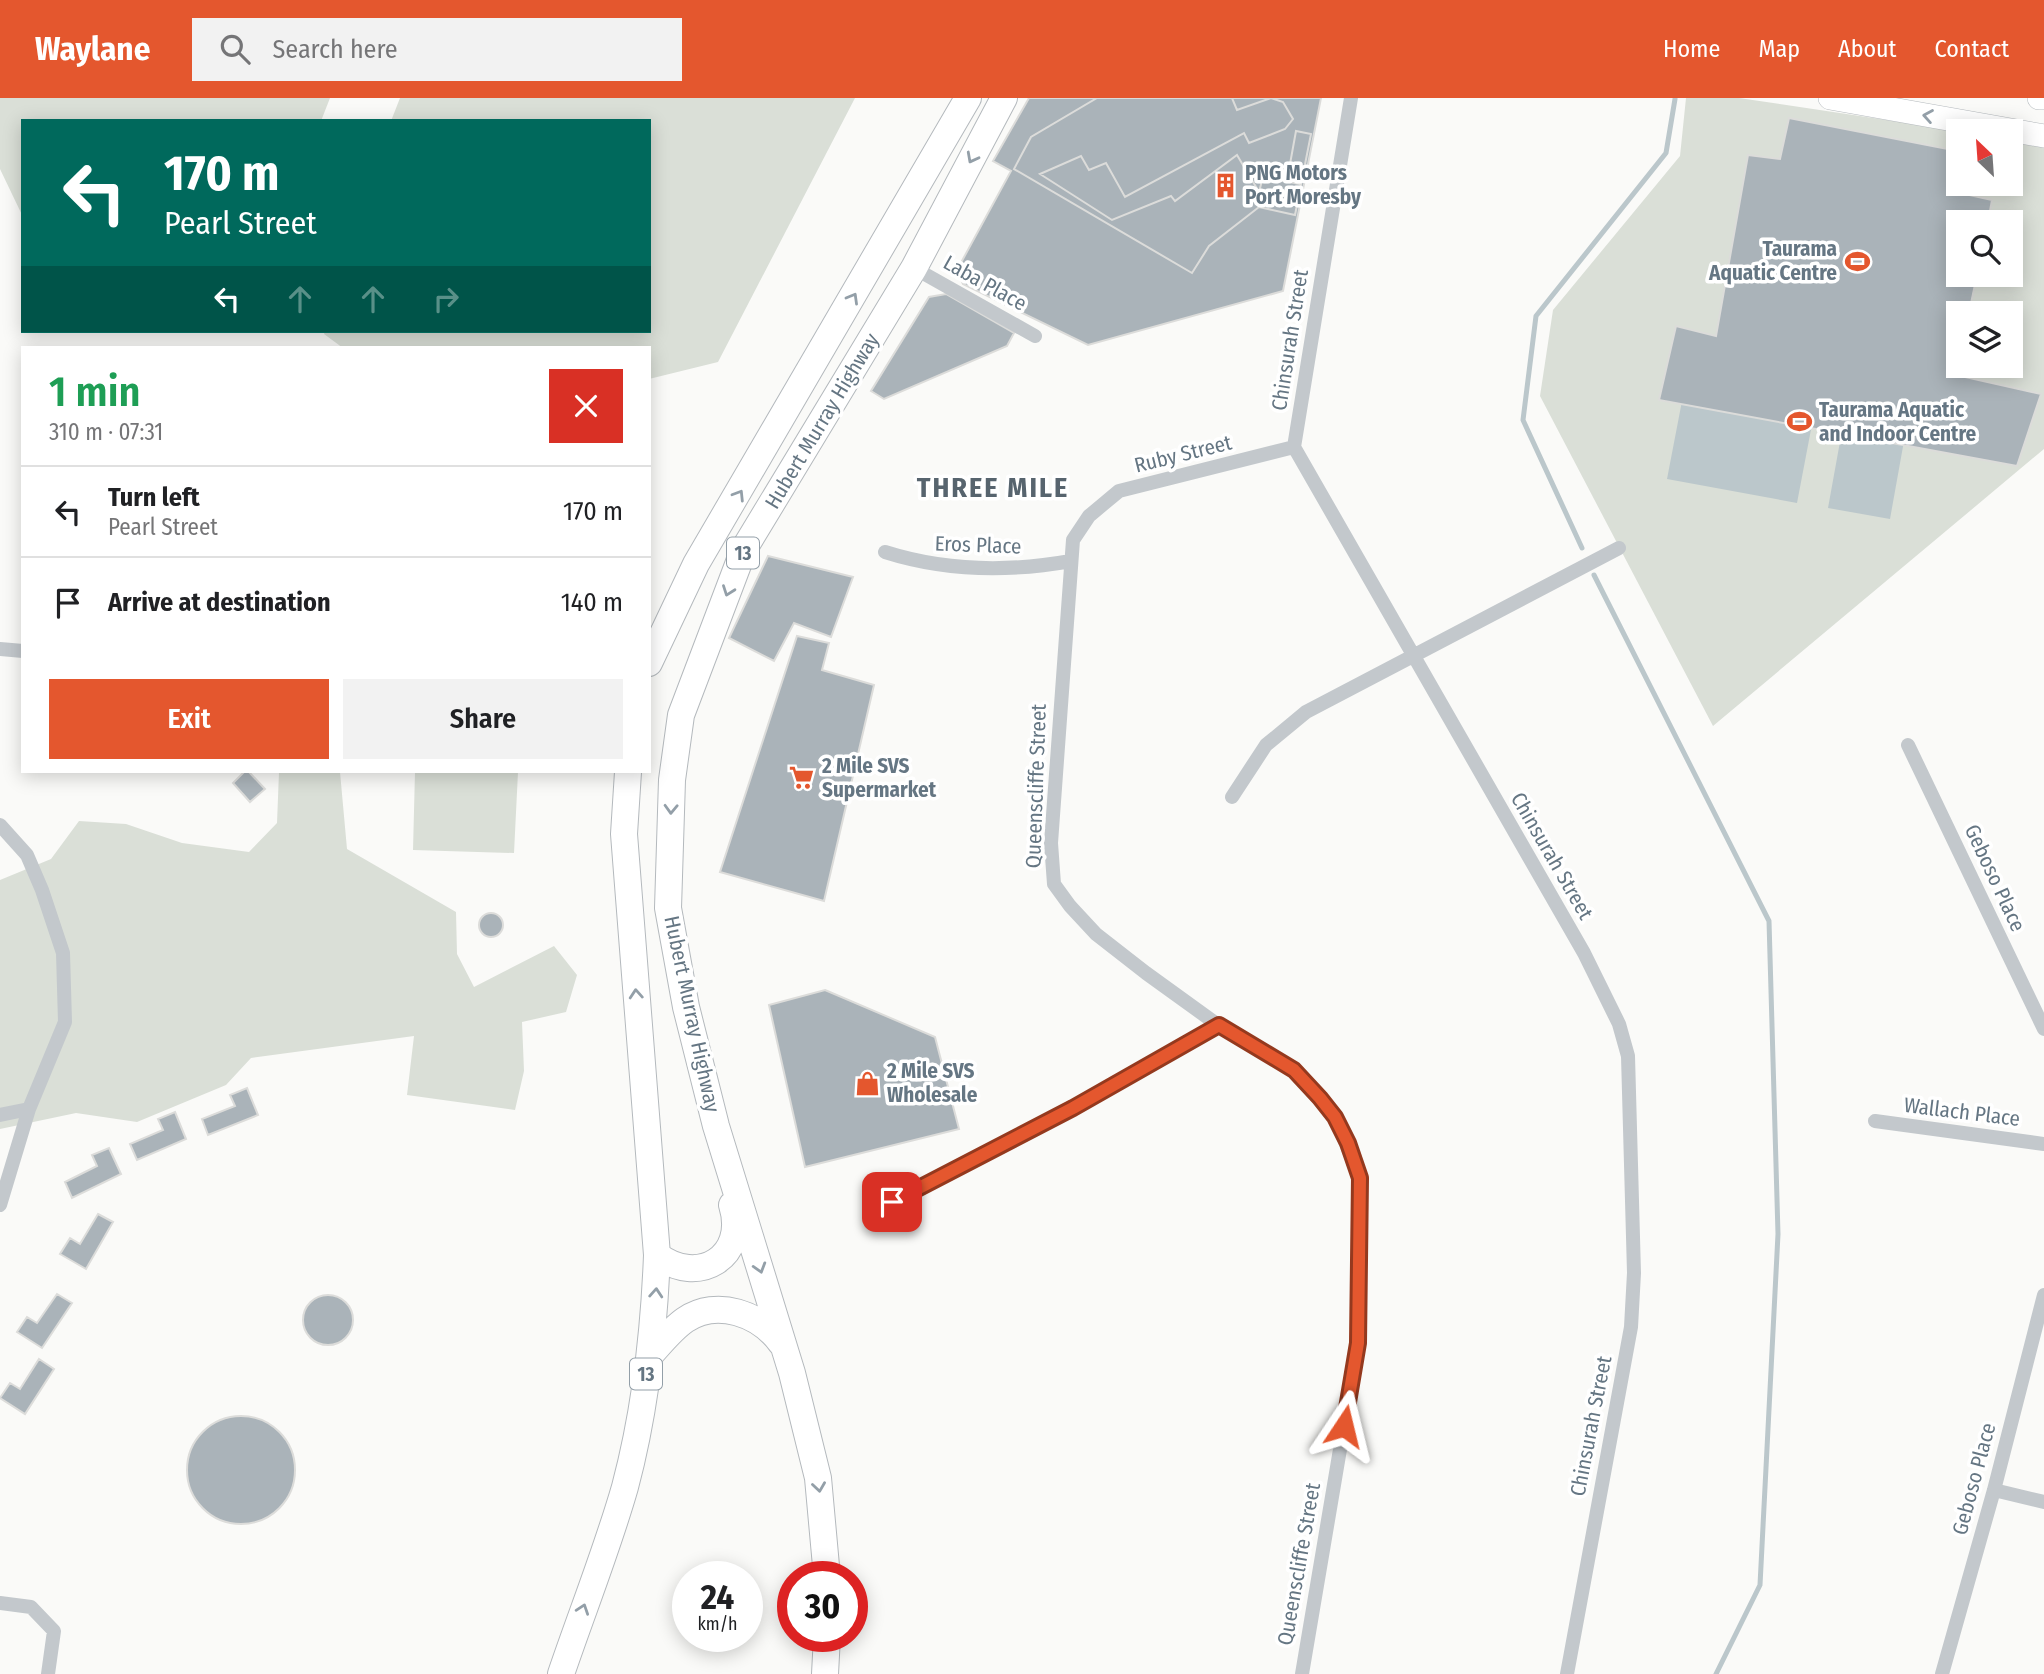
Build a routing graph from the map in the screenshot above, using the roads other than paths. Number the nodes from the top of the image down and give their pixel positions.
1 (960, 98) edge
2 (968, 98) edge
3 (1004, 98) edge
4 (1351, 98) edge
5 (1830, 98) edge
6 (949, 133) junction
7 (2044, 136) edge
8 (914, 268) junction
9 (1035, 335) dead end
10 (1294, 447) junction
11 (1089, 516) joint
12 (1619, 548) dead end
13 (885, 552) dead end
14 (1071, 561) junction
15 (670, 618) junction
16 (651, 641) edge
17 (0, 649) edge
18 (21, 651) edge
19 (1415, 657) junction
20 (651, 659) edge
21 (1908, 745) dead end
22 (628, 773) edge
23 (1232, 797) dead end
24 (0, 825) edge
25 (1219, 1025) junction
26 (2044, 1029) edge
27 (29, 1109) junction
28 (0, 1115) edge
29 (1875, 1121) dead end
30 (716, 1126) junction
31 (2044, 1144) edge
32 (892, 1202) dead end
33 (0, 1205) edge
34 (657, 1255) junction
35 (2044, 1295) edge
36 (784, 1347) junction
37 (650, 1354) junction
38 (1994, 1490) junction
39 (2044, 1502) edge
40 (826, 1561) edge
41 (0, 1603) edge
42 (826, 1652) edge
43 (48, 1674) edge
44 (561, 1674) edge
45 (825, 1674) edge
46 (1302, 1674) edge
47 (1567, 1674) edge
48 (1942, 1674) edge

1 - 6 highway
2 - 6 highway, Hubert Murray Highway / 13
3 -> 8 highway, Hubert Murray Highway / 13
4 - 10 street, Chinsurah Street
7 -> 5 main road
15 -> 6 highway, Hubert Murray Highway / 13
8 - 9 street, Laba Place
8 -> 30 highway, Hubert Murray Highway / 13
10 - 11 street, Ruby Street
10 - 19 street, Chinsurah Street
11 - 14 street, Queenscliffe Street
12 - 19 street
13 - 14 street, Eros Place
14 - 25 street, Queenscliffe Street
15 - 16 street
15 - 20 highway, Hubert Murray Highway / 13
17 - 18 street
19 - 23 street
19 - 47 street, Chinsurah Street
21 - 26 street, Geboso Place
34 -> 22 highway, Hubert Murray Highway / 13
24 - 27 street
25 - 32 street
25 - 46 street, Queenscliffe Street
27 - 28 street
27 - 33 street
29 - 31 street, Wallach Place
30 - 34 highway
30 -> 36 highway, Hubert Murray Highway / 13
37 -> 34 highway, Hubert Murray Highway / 13
35 - 38 street, Geboso Place
36 - 37 highway
36 -> 40 highway, Hubert Murray Highway / 13
44 -> 37 highway, Hubert Murray Highway / 13
38 - 39 street
38 - 48 street, Geboso Place
41 - 43 street
42 - 45 highway

